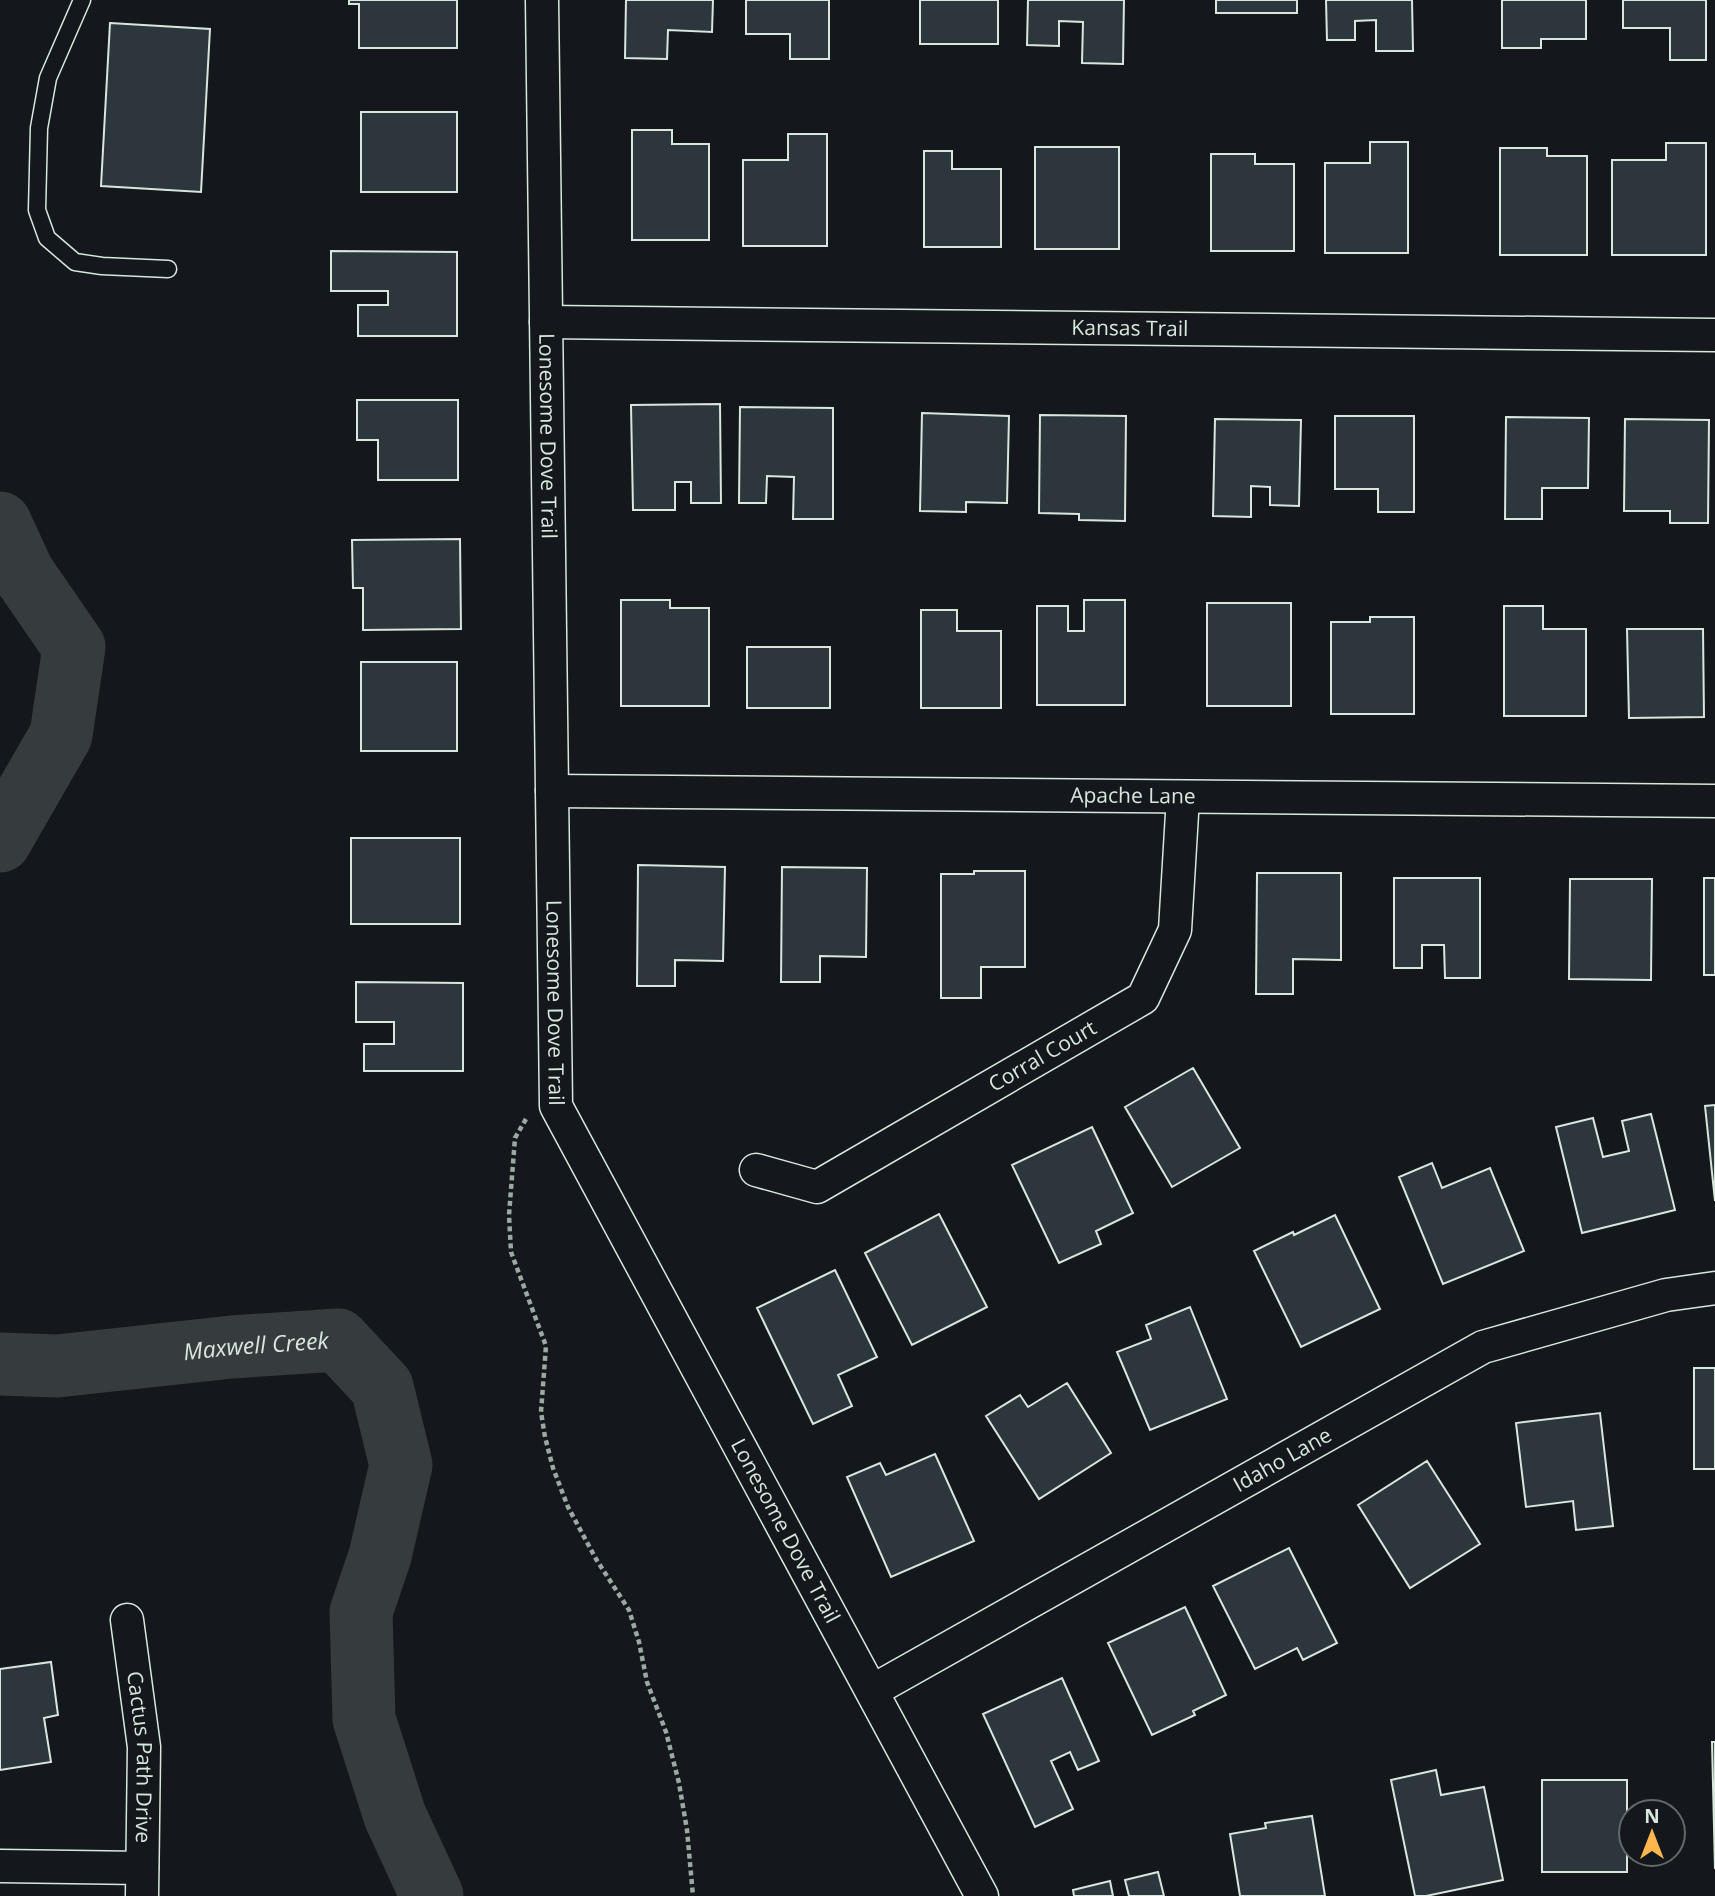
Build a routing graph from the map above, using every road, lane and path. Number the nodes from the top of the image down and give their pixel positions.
1 (82, 0) edge
2 (542, 0) edge
3 (168, 269) dead end
4 (546, 322) junction
5 (1715, 335) edge
6 (552, 791) junction
7 (1183, 797) junction
8 (1715, 801) edge
9 (555, 1105) junction
10 (756, 1170) dead end
11 (1715, 1288) edge
12 (127, 1620) dead end
13 (872, 1690) junction
14 (0, 1866) edge
15 (142, 1882) edge
16 (693, 1896) edge
17 (982, 1896) edge

1 - 3 lane
2 - 4 street, Lonesome Dove Trail
4 - 5 street, Kansas Trail
4 - 6 street, Lonesome Dove Trail
6 - 7 street, Apache Lane
6 - 9 street, Lonesome Dove Trail
7 - 8 street, Apache Lane
7 - 10 street, Corral Court
9 - 13 street, Lonesome Dove Trail
9 - 16 path
11 - 13 street, Idaho Lane
12 - 15 street, Cactus Path Drive
13 - 17 street, Lonesome Dove Trail
14 - 15 street

